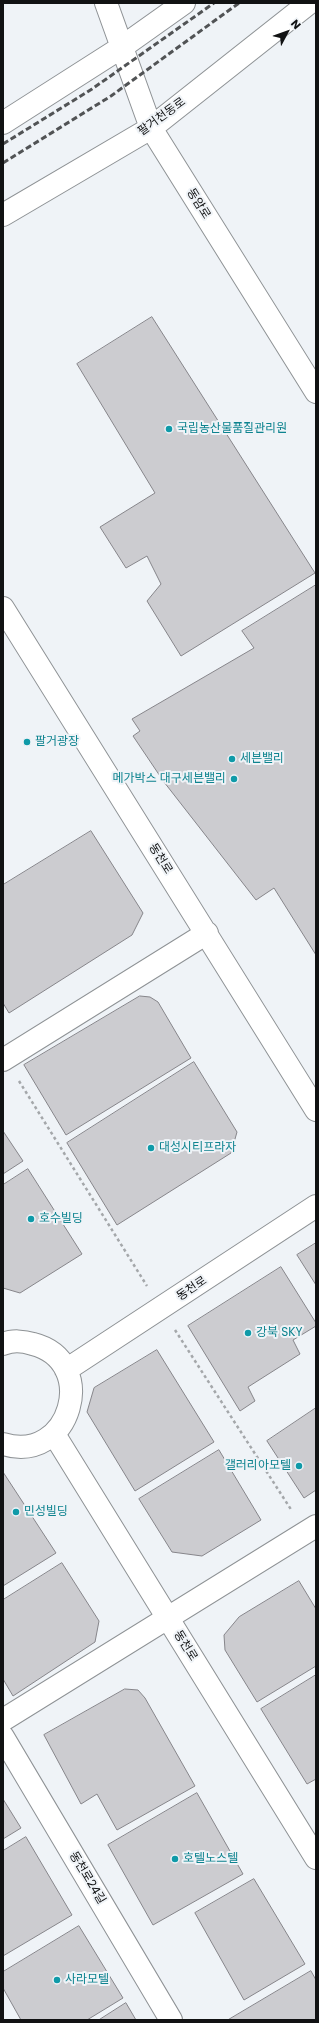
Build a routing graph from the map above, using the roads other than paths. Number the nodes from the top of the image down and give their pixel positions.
1 (106, 3) edge
2 (184, 3) edge
3 (309, 3) edge
4 (122, 47) junction
5 (3, 123) edge
6 (151, 128) junction
7 (3, 215) edge
8 (316, 392) edge
9 (3, 608) edge
10 (207, 933) junction
11 (3, 1060) edge
12 (316, 1110) edge
13 (316, 1206) edge
14 (3, 1344) edge
15 (66, 1370) junction
16 (54, 1434) junction
17 (3, 1444) edge
18 (316, 1526) edge
19 (167, 1618) junction
20 (3, 1720) edge
21 (3, 1737) edge
22 (316, 1858) edge
23 (171, 2020) edge

1 - 4 street, 동암로
2 - 4 street
3 - 6 street, 팔거천동로
4 - 5 street
4 - 6 street, 동암로
6 - 7 street, 팔거천동로
6 - 8 street, 동암로
9 - 10 street, 동천로
10 - 11 street
10 - 12 street, 동천로
13 - 15 street, 동천로
14 - 15 street
15 - 16 street
16 - 17 street
16 - 19 street, 동천로
18 - 19 street
19 - 20 street
19 - 22 street, 동천로
21 - 23 street, 동천로24길

